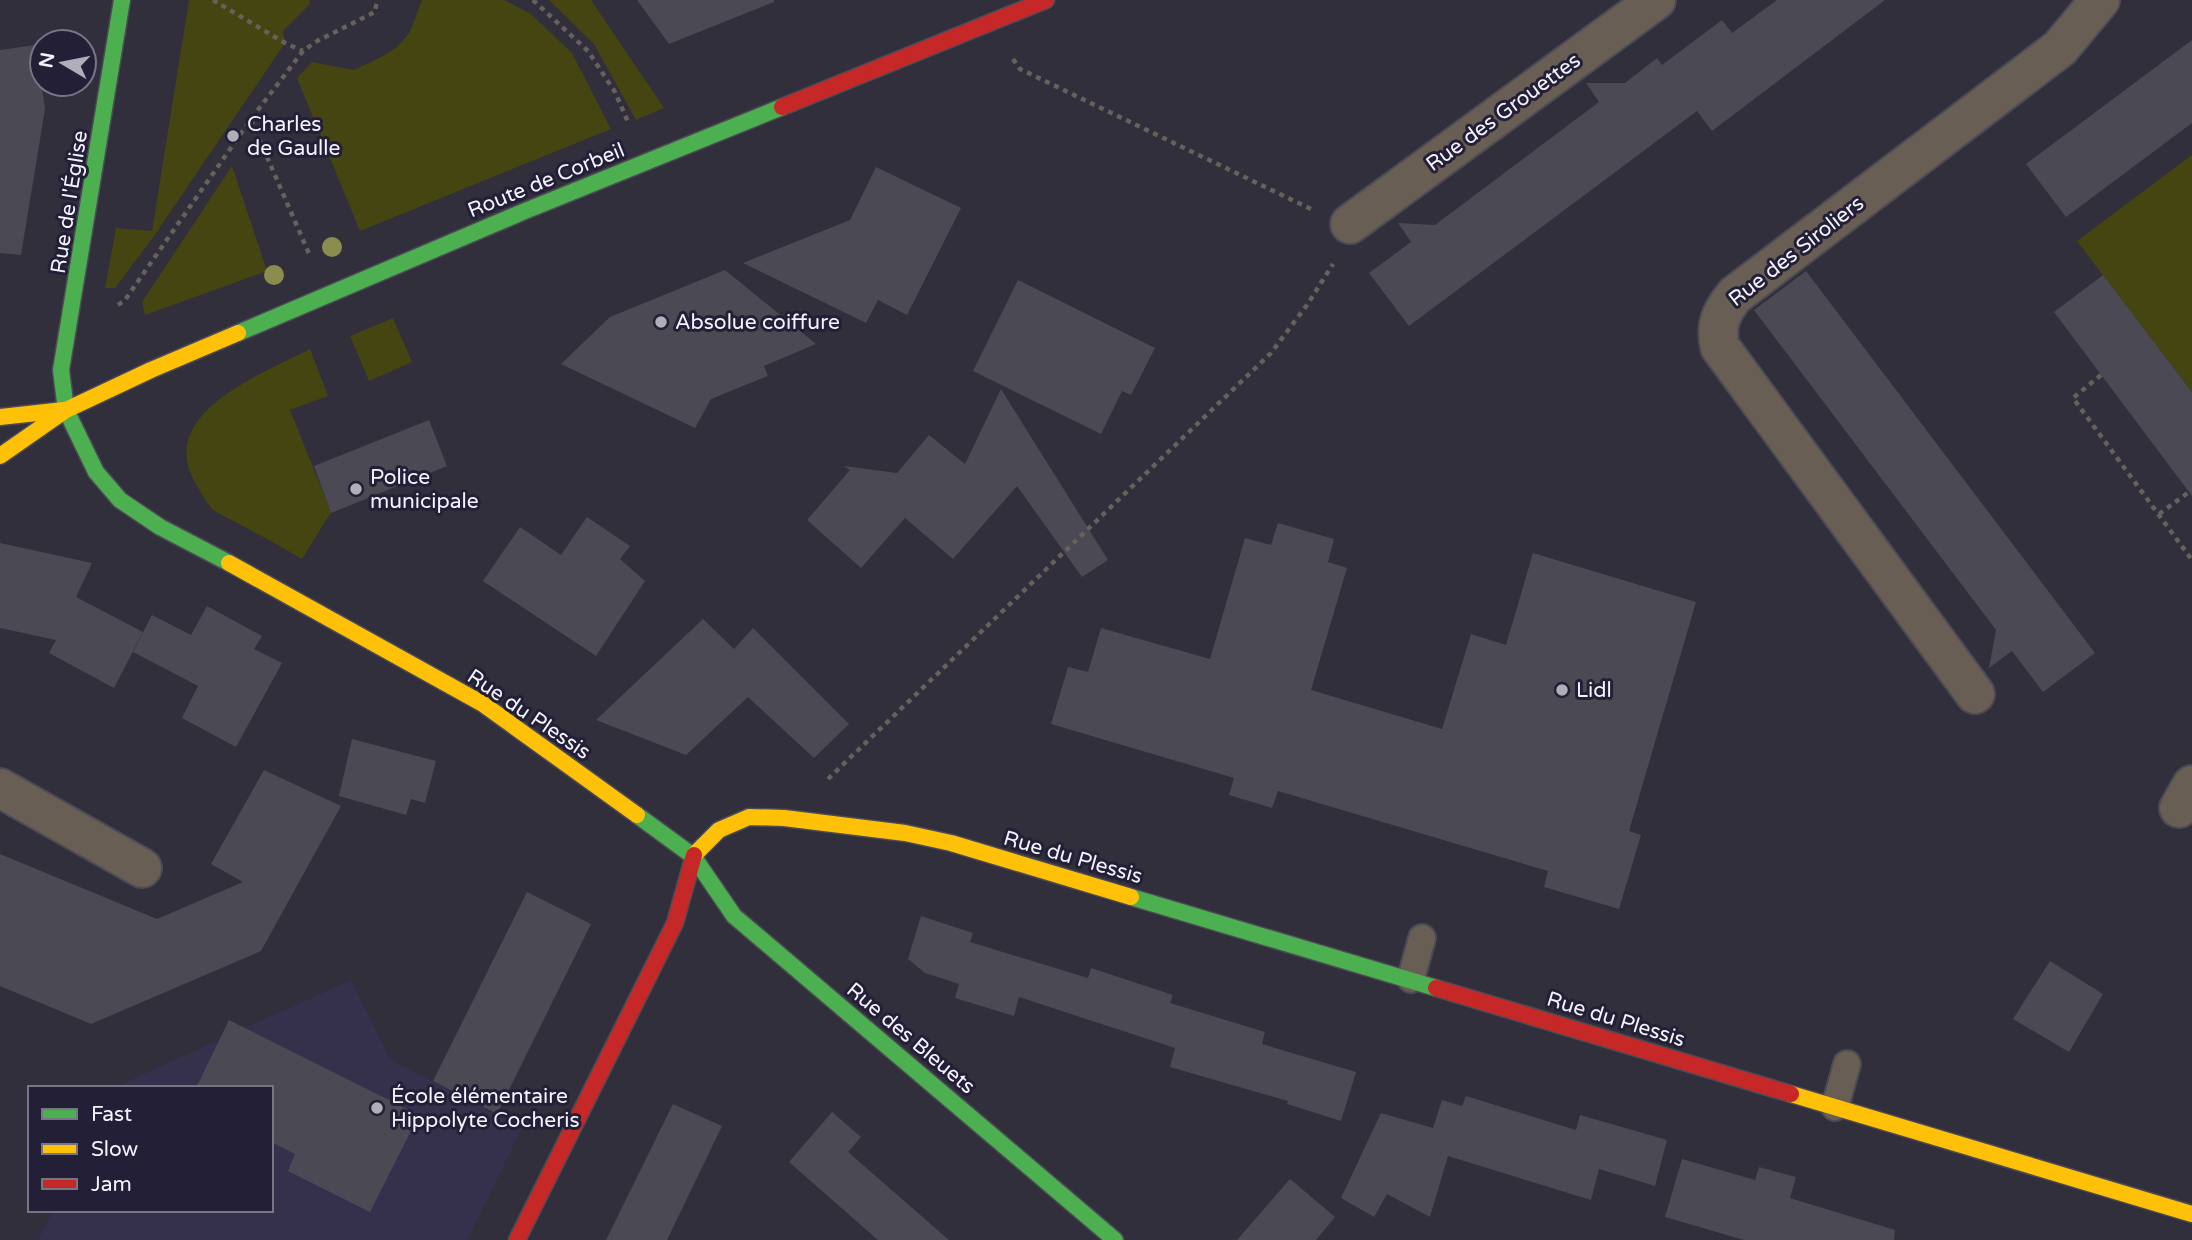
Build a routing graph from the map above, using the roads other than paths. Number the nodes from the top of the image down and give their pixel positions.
1 (122, 0) edge
2 (1046, 0) edge
3 (1656, 0) edge
4 (2100, 0) edge
5 (1350, 224) road end
6 (66, 410) junction
7 (0, 417) edge
8 (0, 436) edge
9 (0, 456) edge
10 (1975, 694) dead end
11 (0, 788) edge
12 (693, 856) junction
13 (142, 868) dead end
14 (1422, 938) dead end
15 (1410, 979) junction
16 (1847, 1064) dead end
17 (1835, 1107) junction
18 (2192, 1214) edge
19 (517, 1240) edge
20 (1115, 1240) edge

1 - 6 street, Rue de l'Église
2 - 6 street, Route de Corbeil
3 - 5 street, Rue des Grouettes
4 - 10 street, Rue des Siroliers
6 - 7 street, Route de Corbeil
6 - 8 street
6 - 9 street, Route de Corbeil
6 - 12 street, Rue du Plessis
11 - 13 street
12 - 15 street, Rue du Plessis
12 - 19 street
12 - 20 street, Rue des Bleuets
14 - 15 lane
15 - 17 street, Rue du Plessis
16 - 17 lane
17 - 18 street, Rue du Plessis

